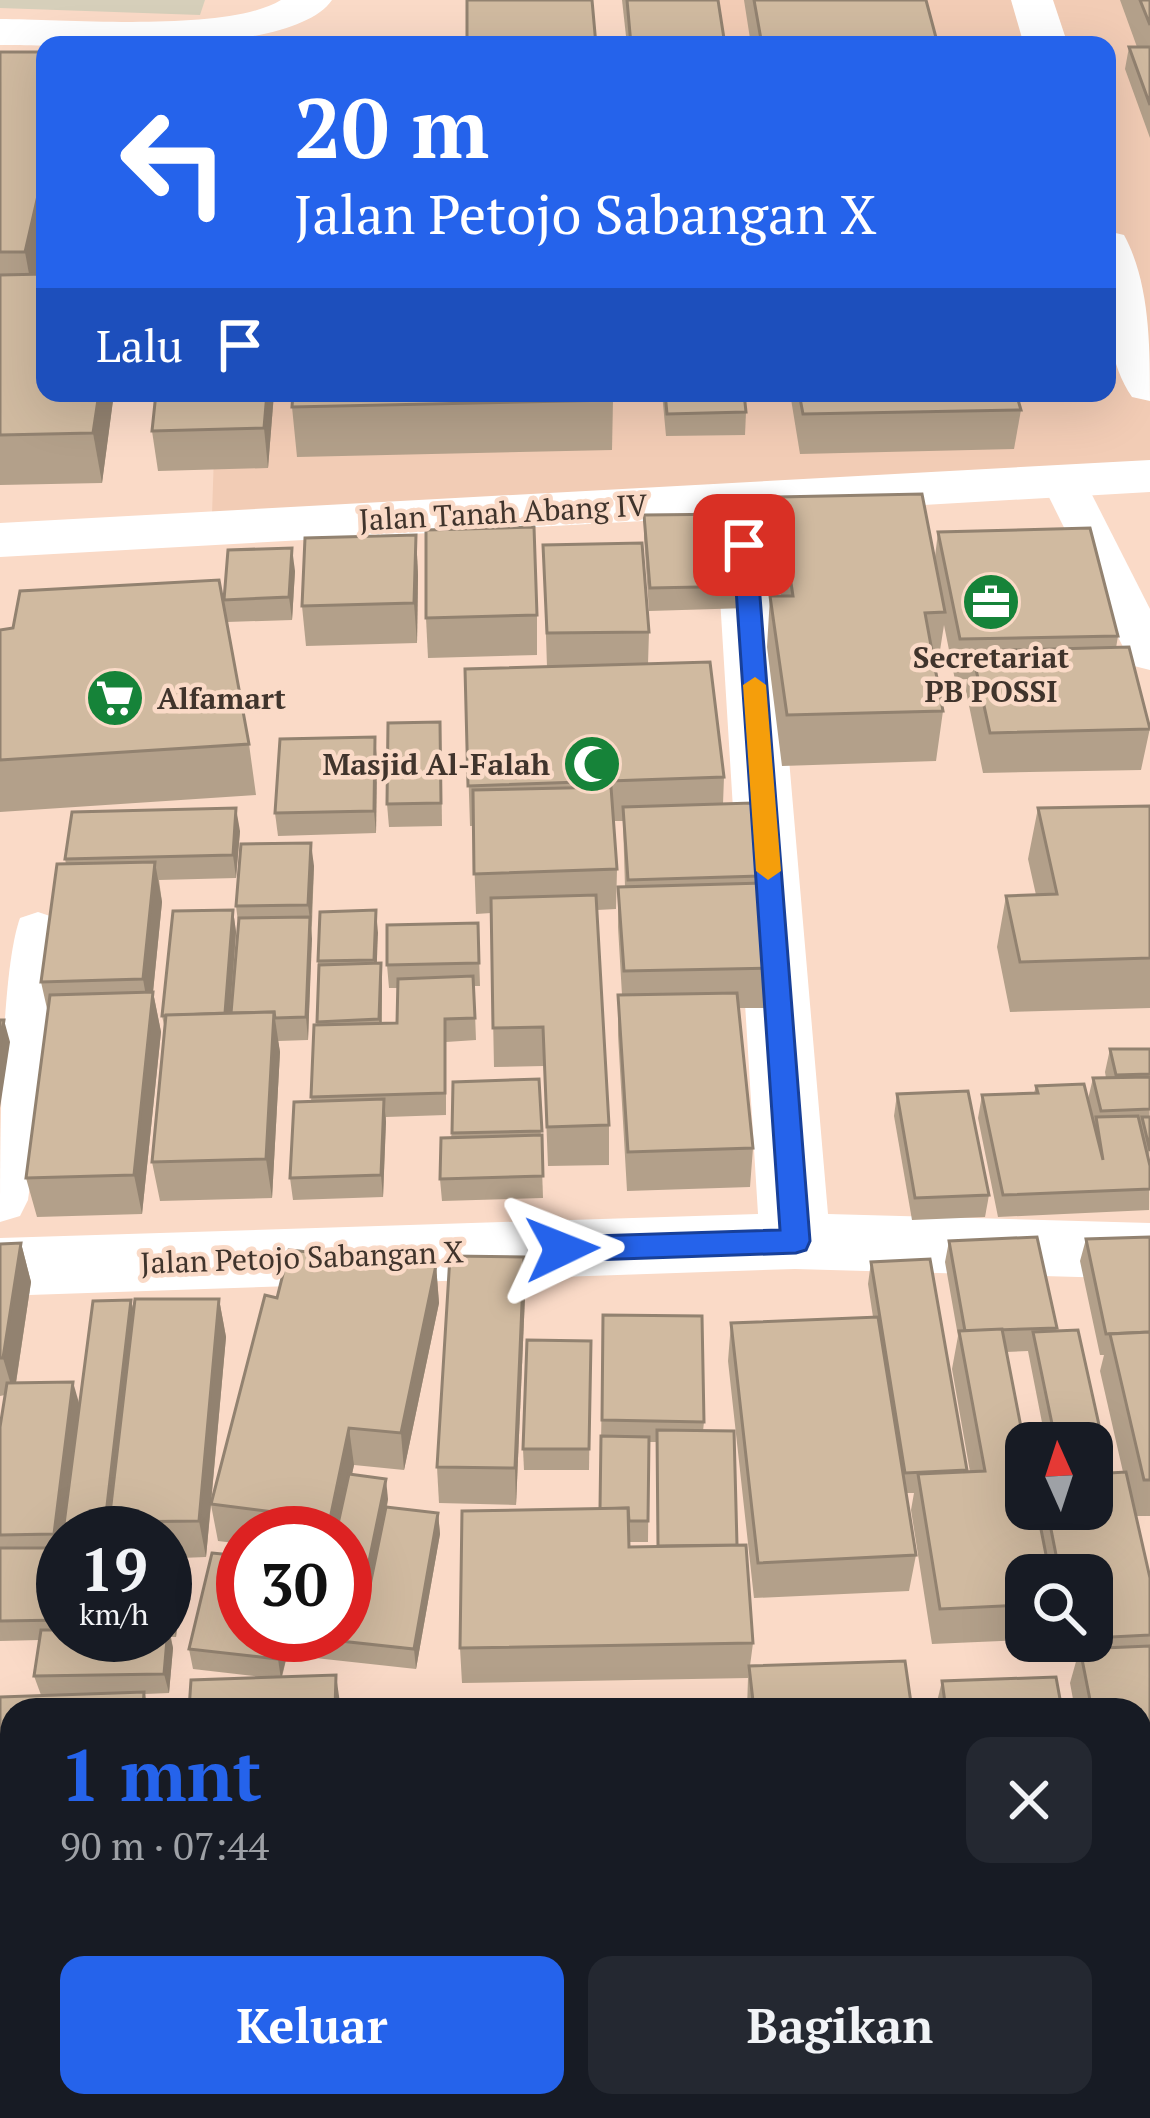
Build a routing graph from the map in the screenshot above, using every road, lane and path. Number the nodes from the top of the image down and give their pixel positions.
1 (311, 0) edge
2 (1032, 0) edge
3 (0, 32) edge
4 (1043, 36) edge
5 (1116, 275) edge
6 (1150, 386) edge
7 (1150, 476) edge
8 (1063, 481) junction
9 (741, 499) junction
10 (0, 540) edge
11 (1128, 567) edge
12 (1150, 655) edge
13 (38, 931) dead end
14 (0, 1200) edge
15 (796, 1241) junction
16 (1150, 1250) edge
17 (0, 1267) edge

1 - 3 street
2 - 4 street
5 - 6 street
7 - 8 street, Jalan Tanah Abang IV
8 - 9 street, Jalan Tanah Abang IV
8 - 11 lane
9 - 10 street, Jalan Tanah Abang IV
9 - 15 street
11 - 12 lane
13 - 14 lane
15 - 16 street, Jalan Petojo Sabangan X
15 - 17 street, Jalan Petojo Sabangan X

